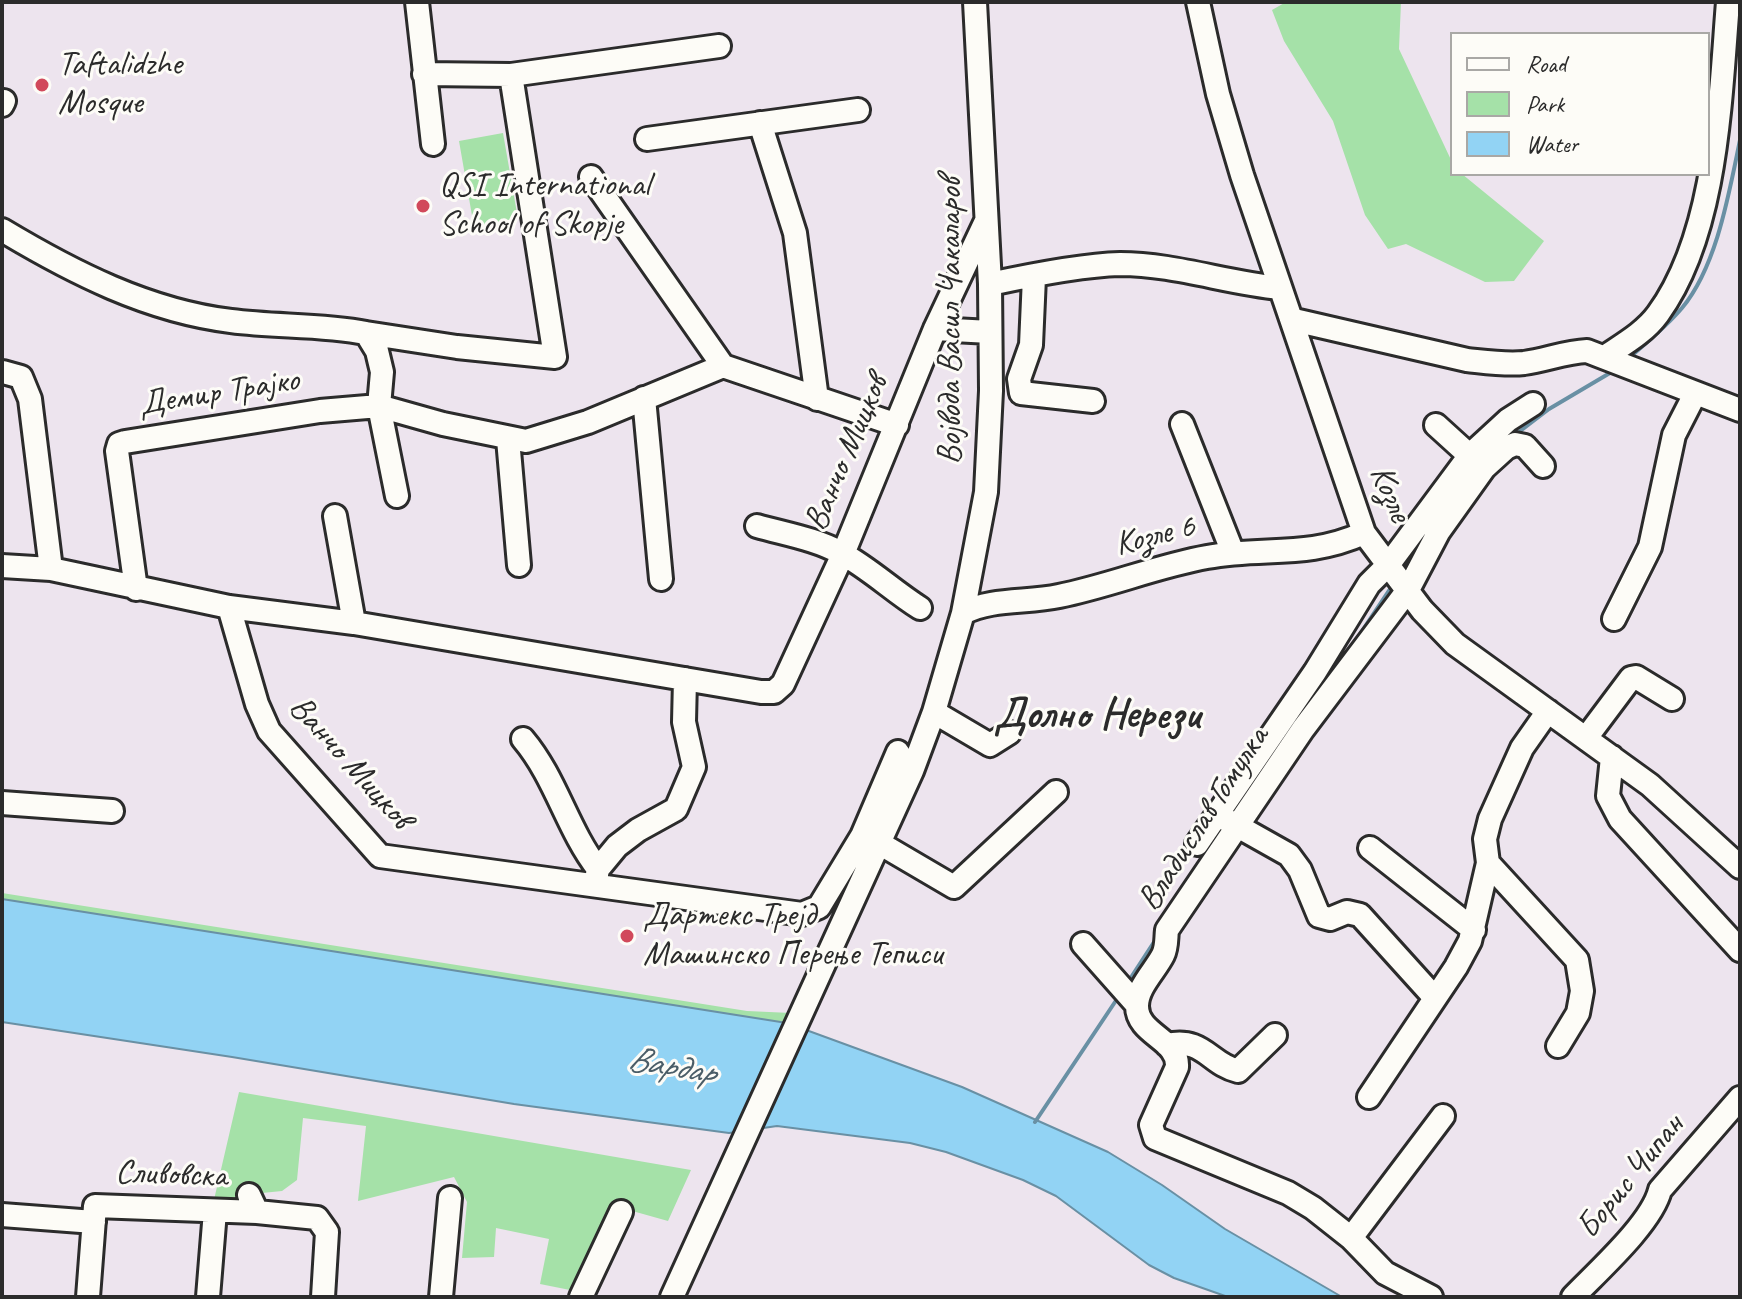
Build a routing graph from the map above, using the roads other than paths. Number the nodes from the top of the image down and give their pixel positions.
1 (417, 2) edge
2 (975, 2) edge
3 (1198, 2) edge
4 (1728, 2) edge
5 (719, 46) dead end
6 (424, 74) junction
7 (511, 75) junction
8 (858, 110) dead end
9 (760, 123) junction
10 (647, 139) dead end
11 (433, 144) dead end
12 (1710, 168) edge
13 (1709, 176) edge
14 (591, 177) dead end
15 (987, 220) junction
16 (2, 230) edge
17 (1034, 277) junction
18 (990, 284) junction
19 (1280, 288) junction
20 (1294, 320) junction
21 (935, 329) junction
22 (990, 332) junction
23 (366, 333) junction
24 (1606, 356) junction
25 (723, 366) junction
26 (3, 372) edge
27 (1695, 394) junction
28 (644, 398) junction
29 (817, 399) junction
30 (1093, 401) dead end
31 (1533, 404) dead end
32 (379, 406) junction
33 (1740, 410) edge
34 (1182, 424) dead end
35 (897, 425) junction
36 (1436, 425) dead end
37 (508, 439) junction
38 (1477, 462) junction
39 (1543, 466) dead end
40 (397, 496) dead end
41 (335, 516) dead end
42 (757, 526) dead end
43 (1364, 533) junction
44 (1233, 553) junction
45 (843, 554) junction
46 (1389, 564) junction
47 (519, 565) dead end
48 (2, 566) edge
49 (51, 569) junction
50 (661, 579) dead end
51 (136, 589) junction
52 (1408, 590) junction
53 (229, 607) junction
54 (920, 608) dead end
55 (963, 613) junction
56 (1614, 619) dead end
57 (354, 623) junction
58 (1315, 672) junction
59 (685, 679) junction
60 (1336, 686) junction
61 (1672, 699) dead end
62 (1548, 711) junction
63 (934, 712) junction
64 (1009, 733) dead end
65 (1586, 738) junction
66 (523, 739) dead end
67 (898, 752) dead end
68 (1612, 757) junction
69 (1056, 792) dead end
70 (2, 803) edge
71 (112, 811) dead end
72 (1218, 814) junction
73 (1238, 828) junction
74 (879, 843) junction
75 (1197, 844) dead end
76 (1370, 848) dead end
77 (1488, 863) junction
78 (1740, 867) edge
79 (597, 877) junction
80 (1474, 930) junction
81 (1083, 944) dead end
82 (1740, 950) edge
83 (1126, 994) junction
84 (1435, 998) junction
85 (1275, 1035) dead end
86 (1167, 1045) junction
87 (1558, 1046) dead end
88 (1369, 1097) dead end
89 (1740, 1098) edge
90 (1443, 1116) dead end
91 (450, 1198) dead end
92 (215, 1211) junction
93 (621, 1212) dead end
94 (2, 1215) edge
95 (94, 1222) junction
96 (1351, 1238) junction
97 (88, 1297) edge
98 (208, 1297) edge
99 (323, 1297) edge
100 (441, 1297) edge
101 (581, 1297) edge
102 (672, 1297) edge
103 (1431, 1297) edge
104 (1573, 1297) edge

1 - 6 street
2 - 15 street, Војвода Васил Чакаларов
3 - 19 street, Козле
4 - 12 street
5 - 7 street
6 - 7 street
6 - 11 street
7 - 23 street
8 - 9 street
9 - 10 street
9 - 29 street
13 - 24 street
14 - 25 street
15 - 18 street, Војвода Васил Чакаларов
15 - 21 street, Ванчо Мицков
16 - 23 street
17 - 18 street
17 - 19 street
17 - 30 street
18 - 22 street, Војвода Васил Чакаларов
19 - 20 street, Козле
20 - 24 street
20 - 43 street, Козле
21 - 22 street
21 - 35 street, Ванчо Мицков
22 - 55 street, Војвода Васил Чакаларов
23 - 32 street
24 - 27 street
25 - 28 street, Демир Трајко
25 - 29 street
26 - 49 street
27 - 33 street
27 - 56 street
28 - 37 street, Демир Трајко
28 - 50 street
29 - 35 street
31 - 38 street
32 - 37 street, Демир Трајко
32 - 40 street
32 - 51 street, Демир Трајко
34 - 44 street
35 - 45 street, Ванчо Мицков
36 - 38 street
37 - 47 street
38 - 39 street, Владислав Гомулка
38 - 46 street
38 - 52 street, Владислав Гомулка
41 - 57 street
42 - 45 street
43 - 44 street, Козле 6
43 - 46 street, Козле
44 - 55 street, Козле 6
45 - 54 street
45 - 59 street, Ванчо Мицков
46 - 52 street, Козле
46 - 58 street
48 - 49 street, Ванчо Мицков
49 - 51 street, Ванчо Мицков
51 - 53 street, Ванчо Мицков
52 - 60 street, Владислав Гомулка
52 - 62 street, Козле
53 - 57 street, Ванчо Мицков
53 - 79 street, Ванчо Мицков
55 - 63 street, Војвода Васил Чакаларов
57 - 59 street, Ванчо Мицков
58 - 60 street
58 - 72 street
59 - 79 street
60 - 73 street, Владислав Гомулка
61 - 65 street
62 - 65 street, Козле
62 - 77 street
63 - 64 street
63 - 74 street, Војвода Васил Чакаларов
65 - 68 street, Козле
66 - 79 street
67 - 79 street, Ванчо Мицков
68 - 78 street, Козле
68 - 82 street
69 - 74 street
70 - 71 street
72 - 73 street
72 - 75 street
73 - 83 street, Владислав Гомулка
73 - 84 street
74 - 102 street, Војвода Васил Чакаларов
76 - 80 street
77 - 80 street
77 - 87 street
80 - 84 street
81 - 83 street
83 - 86 street
84 - 88 street
85 - 86 street
86 - 96 street
89 - 104 street, Борис Чипан
90 - 96 street
91 - 100 street
92 - 95 street, Сливовска
92 - 98 street
92 - 99 street, Сливовска
93 - 101 street
94 - 95 street, Сливовска
95 - 97 street
96 - 103 street

